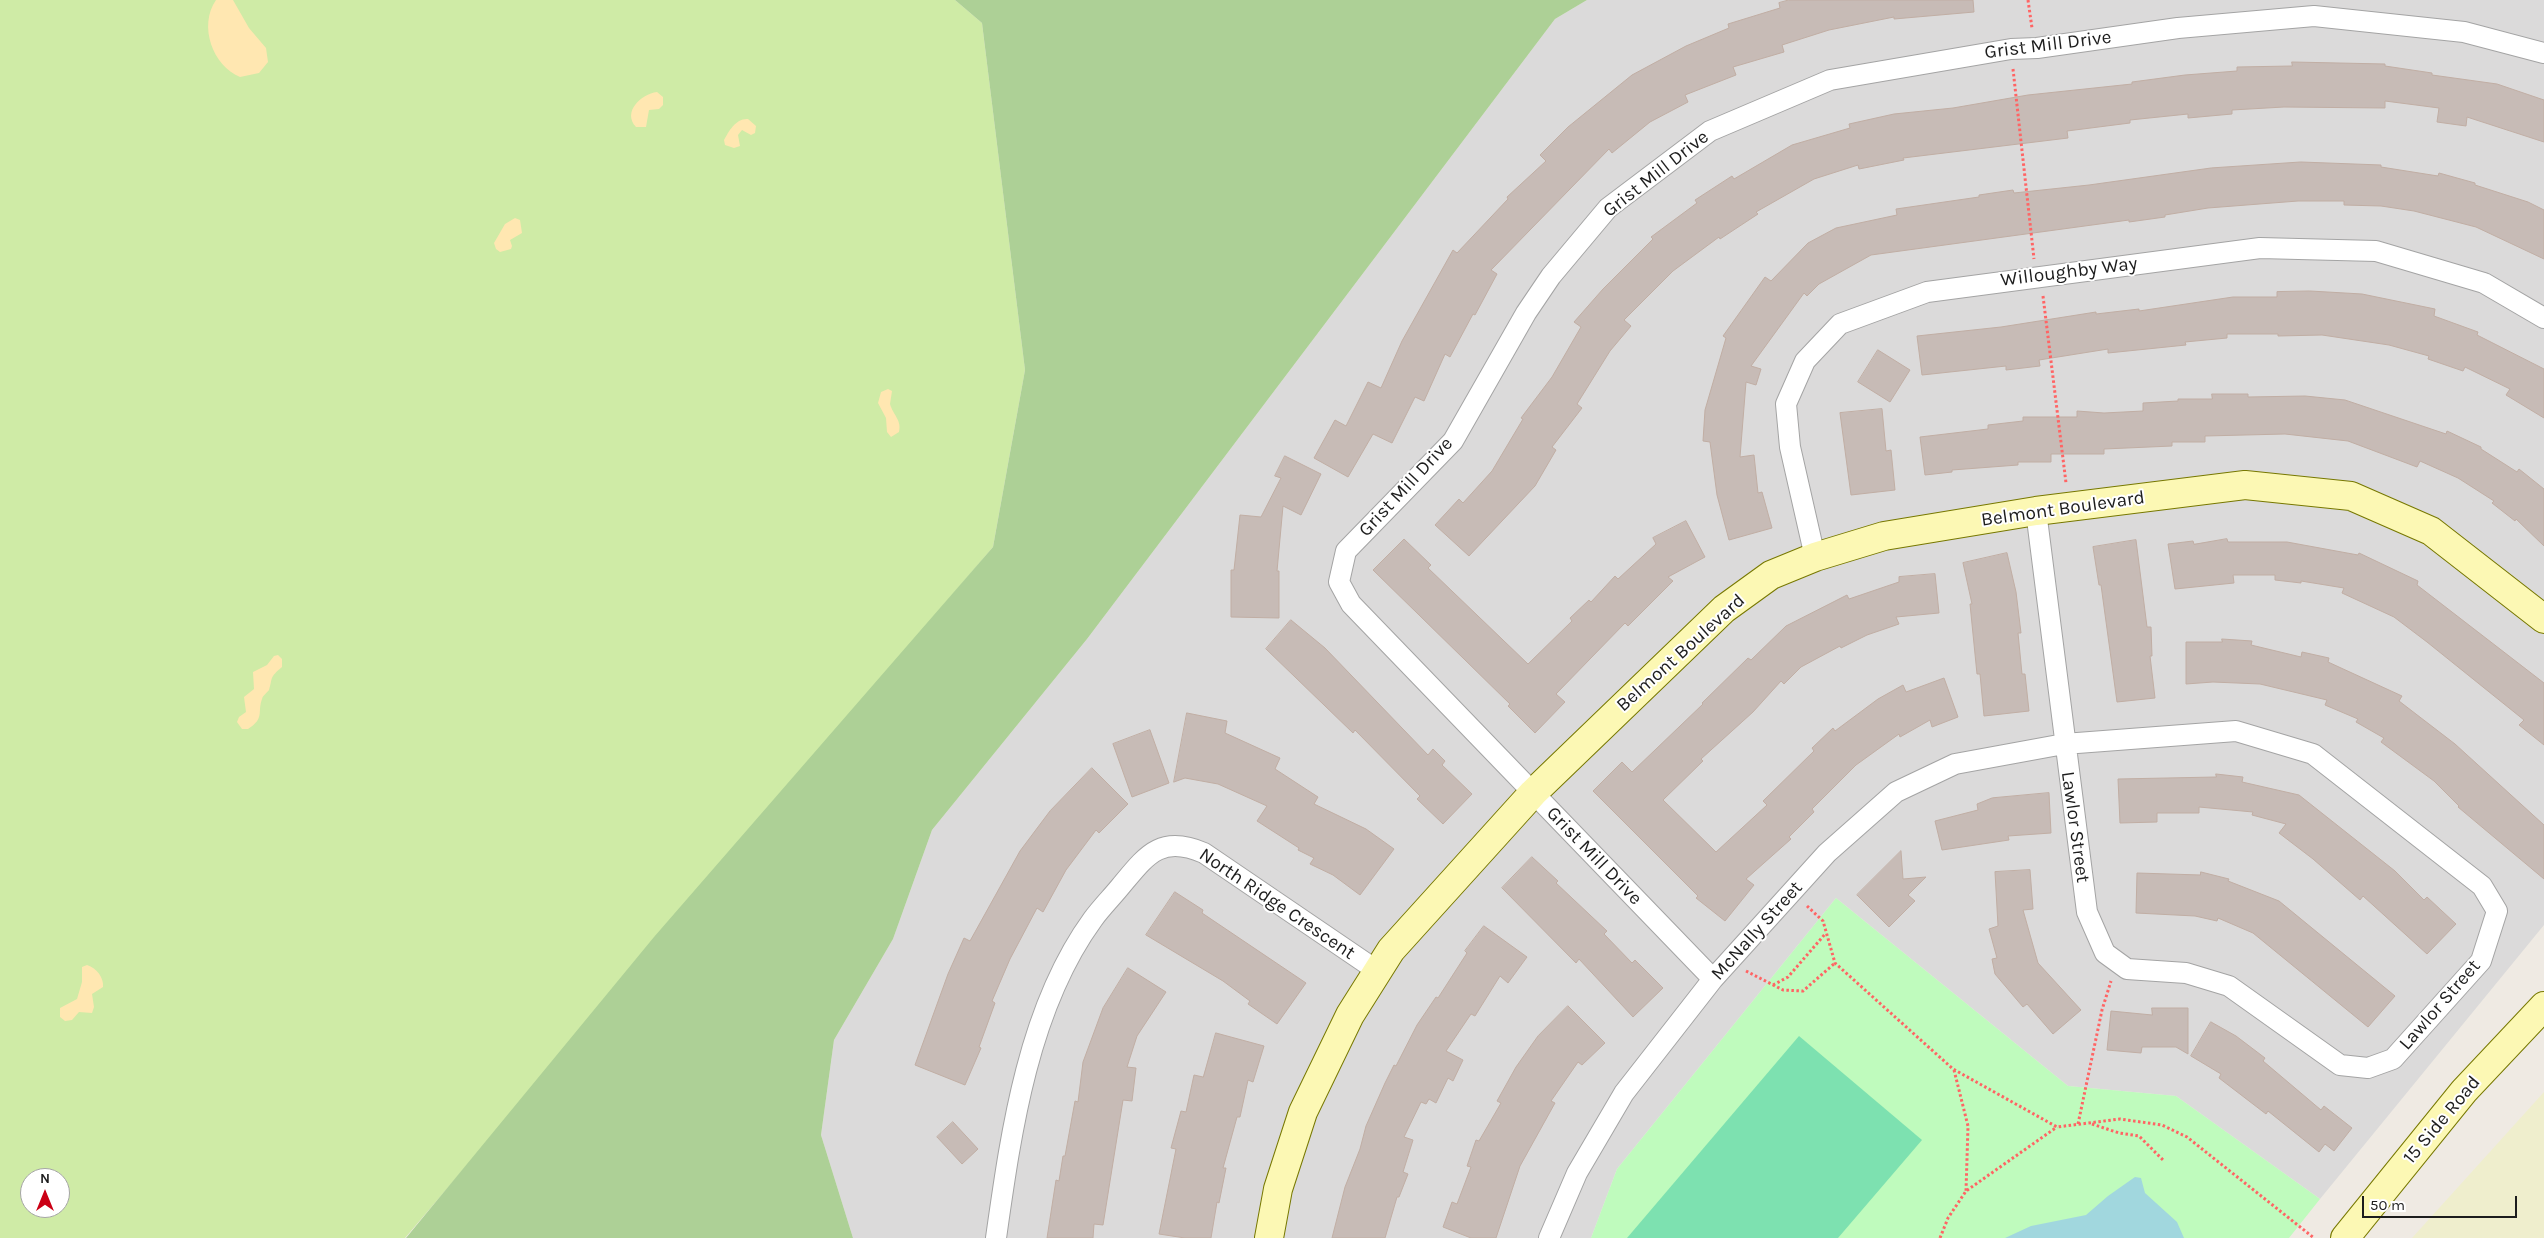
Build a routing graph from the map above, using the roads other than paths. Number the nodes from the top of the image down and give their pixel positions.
1 (2544, 53) edge
2 (2544, 318) edge
3 (2036, 510) junction
4 (1815, 558) junction
5 (2544, 619) edge
6 (2064, 744) junction
7 (1533, 793) junction
8 (1376, 970) junction
9 (1713, 979) junction
10 (2544, 1006) edge
11 (996, 1238) edge
12 (1269, 1238) edge
13 (1549, 1238) edge
14 (2345, 1238) edge

1 - 7 street, Grist Mill Drive
2 - 4 street, Willoughby Way
3 - 4 street, Belmont Boulevard
3 - 5 street, Belmont Boulevard
3 - 6 street, Lawlor Street
4 - 7 street, Belmont Boulevard
6 - 6 street, Lawlor Street
6 - 9 street, McNally Street
7 - 8 street, Belmont Boulevard
7 - 9 street, Grist Mill Drive
8 - 11 street, North Ridge Crescent
8 - 12 street, Belmont Boulevard
9 - 13 street, McNally Street
10 - 14 street, 15 Side Road

